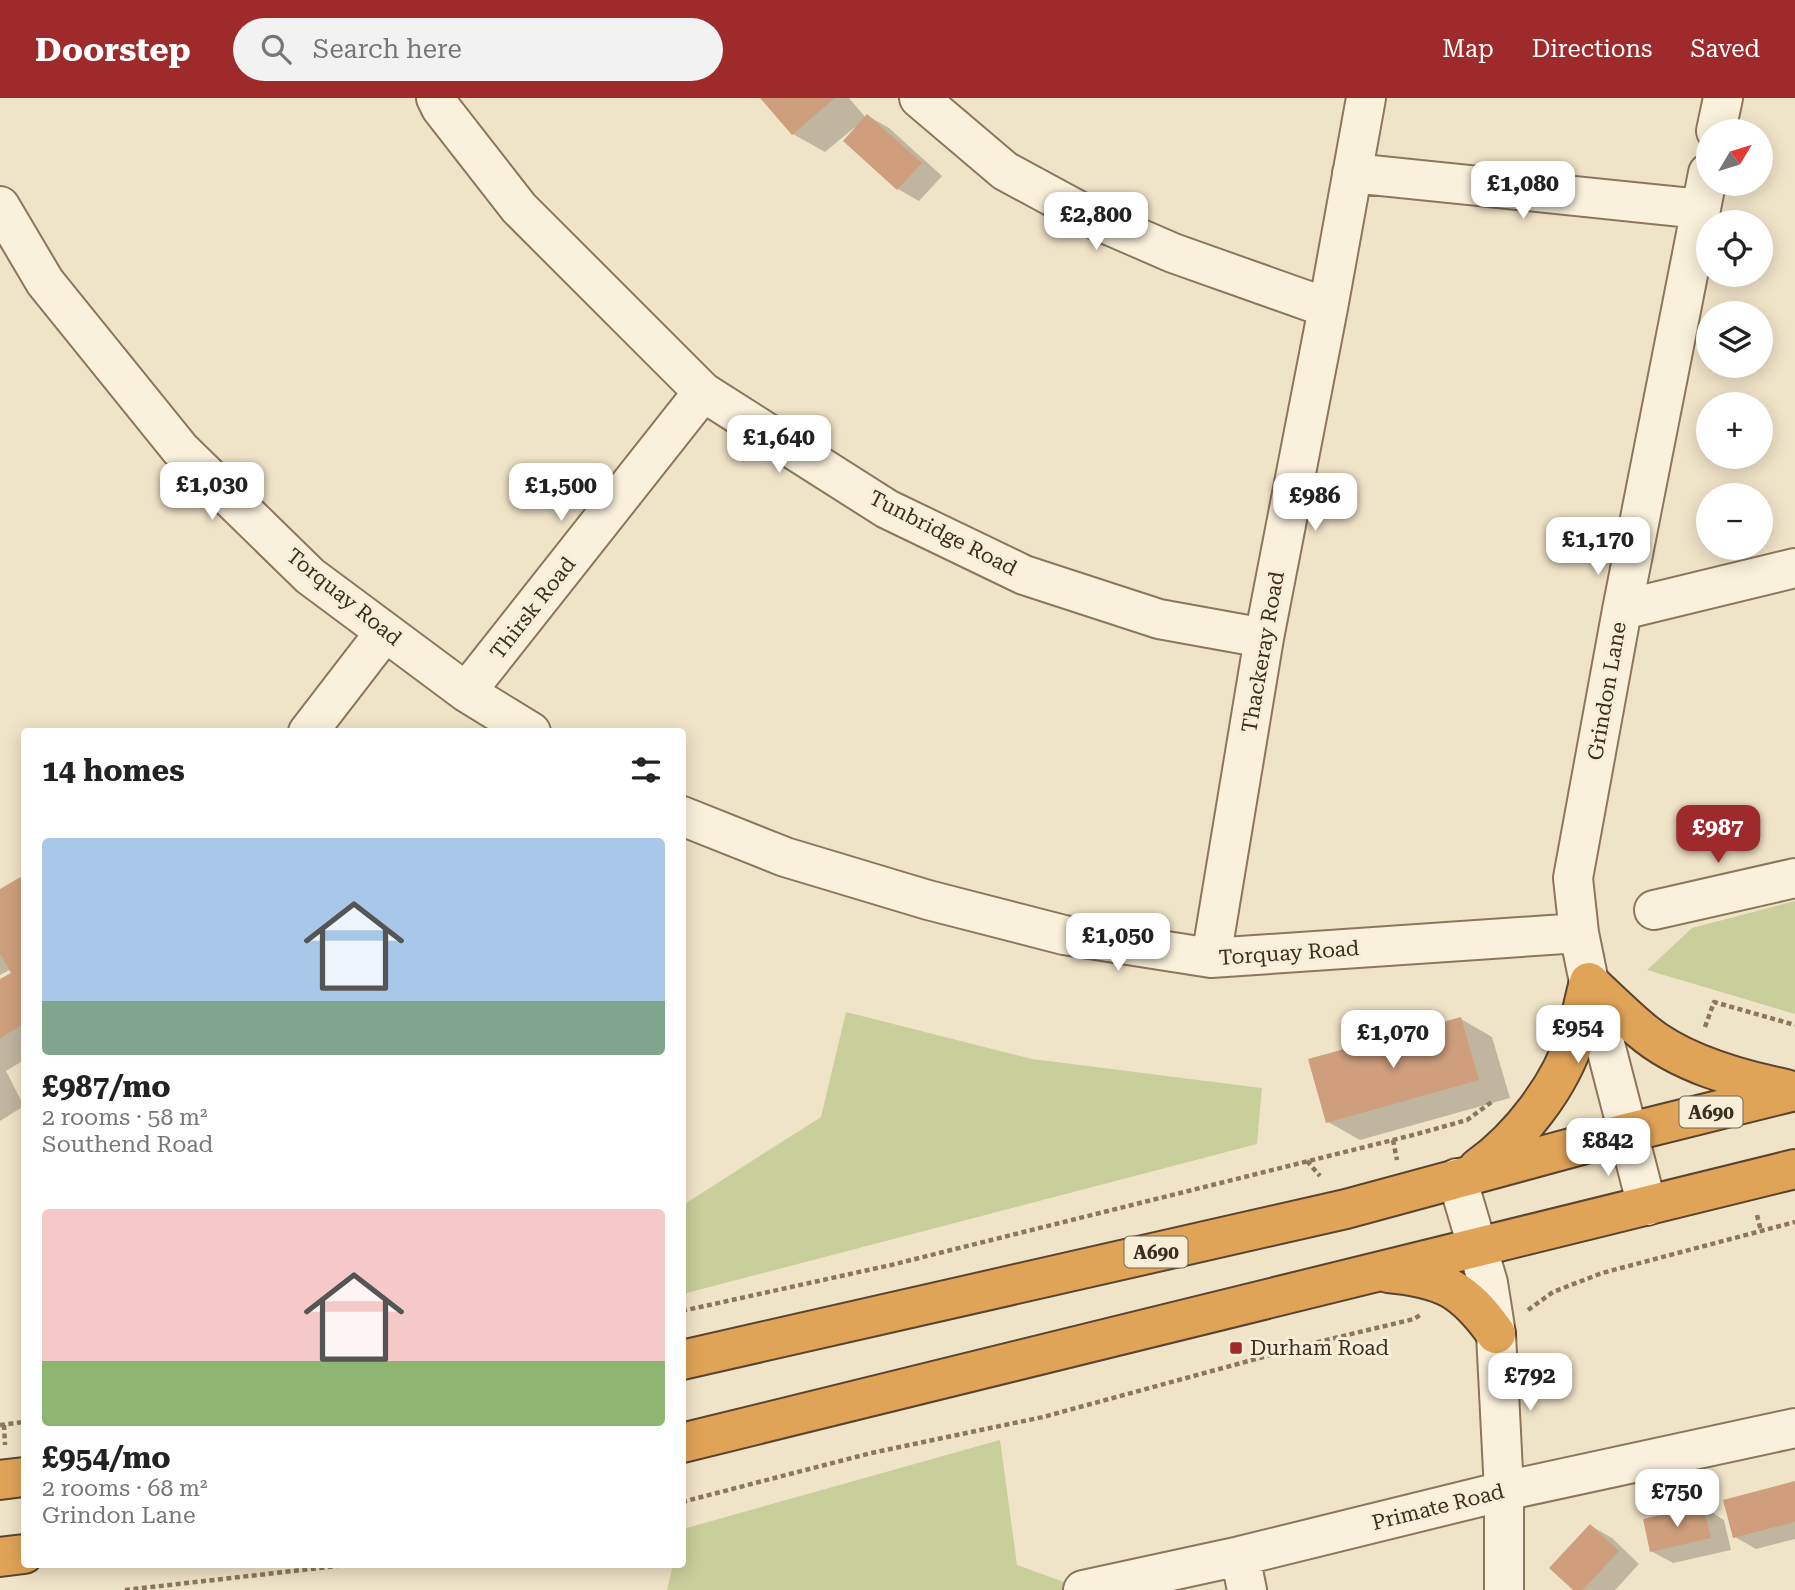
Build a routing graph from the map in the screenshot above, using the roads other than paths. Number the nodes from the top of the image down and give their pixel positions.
1 (919, 98) edge
2 (1366, 98) edge
3 (1723, 98) edge
4 (445, 101) edge
5 (1719, 119) edge
6 (1352, 173) junction
7 (1696, 191) edge
8 (1703, 196) edge
9 (0, 206) edge
10 (1328, 308) junction
11 (703, 392) junction
12 (1795, 568) edge
13 (1622, 610) junction
14 (385, 632) junction
15 (1264, 638) junction
16 (466, 692) junction
17 (311, 728) edge
18 (524, 728) edge
19 (686, 818) edge
20 (1795, 878) edge
21 (1654, 910) dead end
22 (1579, 933) junction
23 (1211, 958) junction
24 (1589, 982) junction
25 (1795, 1091) edge
26 (1626, 1133) junction
27 (1795, 1169) edge
28 (1462, 1177) junction
29 (1647, 1206) junction
30 (1478, 1247) junction
31 (1380, 1272) junction
32 (1496, 1334) junction
33 (686, 1359) edge
34 (1795, 1428) edge
35 (686, 1442) edge
36 (21, 1477) edge
37 (0, 1480) edge
38 (1504, 1490) junction
39 (21, 1554) edge
40 (0, 1558) edge
41 (1243, 1573) edge
42 (1083, 1590) edge
43 (1504, 1590) edge

1 - 10 street
2 - 6 street, Thackeray Road
3 - 5 street
4 - 11 street, Tunbridge Road
6 - 7 street
6 - 10 street, Thackeray Road
8 - 13 street, Grindon Lane
9 - 14 street, Torquay Road
10 - 15 street, Thackeray Road
11 - 15 street, Tunbridge Road
11 - 16 street, Thirsk Road
12 - 13 street
13 - 22 street, Grindon Lane
14 - 16 street, Torquay Road
14 - 17 street
15 - 23 street, Thackeray Road
16 - 18 street, Torquay Road
19 - 23 street, Torquay Road
20 - 21 street
22 - 23 street, Torquay Road
22 - 24 street, Grindon Lane
24 - 25 highway
24 - 26 street, Grindon Lane
24 - 28 highway
25 - 26 highway, A690
26 - 28 highway, A690
26 - 29 street, Grindon Lane
27 - 29 highway
28 - 30 street
28 - 33 highway, A690
29 - 30 highway
30 - 31 highway
30 - 32 street
31 - 32 highway
31 - 35 highway
32 - 38 street
34 - 38 street, Primate Road
36 - 37 highway
38 - 41 street, Primate Road
38 - 43 street
39 - 40 highway
41 - 42 street, Primate Road

